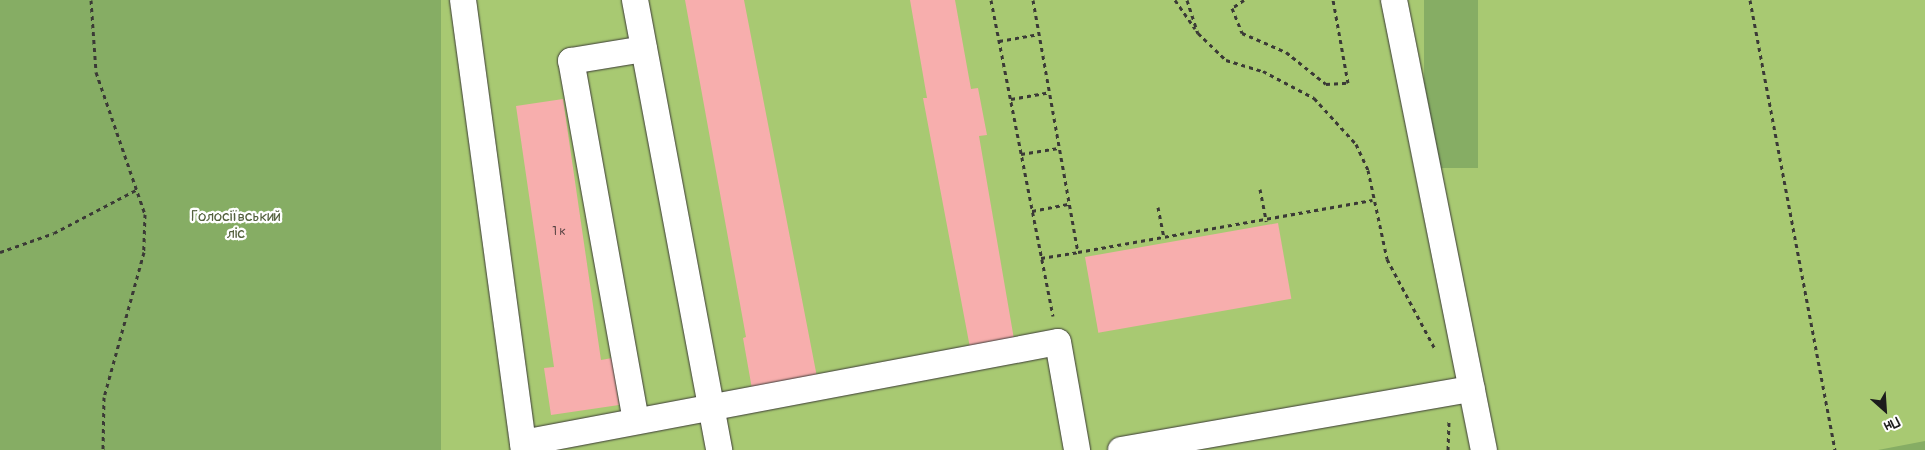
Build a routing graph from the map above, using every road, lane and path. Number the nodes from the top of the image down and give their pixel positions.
1 (90, 0) edge
2 (463, 0) edge
3 (635, 0) edge
4 (991, 0) edge
5 (1033, 0) edge
6 (1175, 0) edge
7 (1187, 0) edge
8 (1244, 0) edge
9 (1333, 0) edge
10 (1394, 0) edge
11 (1750, 0) edge
12 (1198, 33) junction
13 (1039, 34) junction
14 (999, 41) junction
15 (644, 49) junction
16 (1049, 92) junction
17 (1011, 99) junction
18 (1059, 148) junction
19 (1021, 154) junction
20 (1260, 189) dead end
21 (136, 190) junction
22 (1372, 200) junction
23 (1069, 204) junction
24 (1158, 207) dead end
25 (1032, 210) junction
26 (1266, 221) junction
27 (1164, 238) junction
28 (0, 252) edge
29 (1078, 252) junction
30 (1041, 258) junction
31 (1058, 342) junction
32 (1442, 356) dead end
33 (1472, 389) junction
34 (711, 406) junction
35 (636, 421) junction
36 (523, 447) edge
37 (103, 450) edge
38 (718, 450) edge
39 (1077, 450) edge
40 (1120, 450) edge
41 (1484, 450) edge
42 (1835, 450) edge

1 - 21 path
2 - 36 street
3 - 15 street
4 - 14 path
5 - 13 path
6 - 12 path
7 - 12 path
8 - 9 path
10 - 33 street
11 - 42 path
12 - 22 path
13 - 14 path
13 - 16 path
14 - 17 path
15 - 34 street
15 - 35 street
16 - 17 path
16 - 18 path
17 - 19 path
18 - 19 path
18 - 23 path
19 - 25 path
20 - 26 path
21 - 28 path
21 - 37 path
22 - 26 path
22 - 32 path
23 - 25 path
23 - 29 path
24 - 27 path
25 - 30 path
26 - 27 path
27 - 29 path
29 - 30 path
30 - 31 path
31 - 34 street
31 - 39 street
33 - 40 street
33 - 41 street
34 - 35 street
34 - 38 street
35 - 36 street

